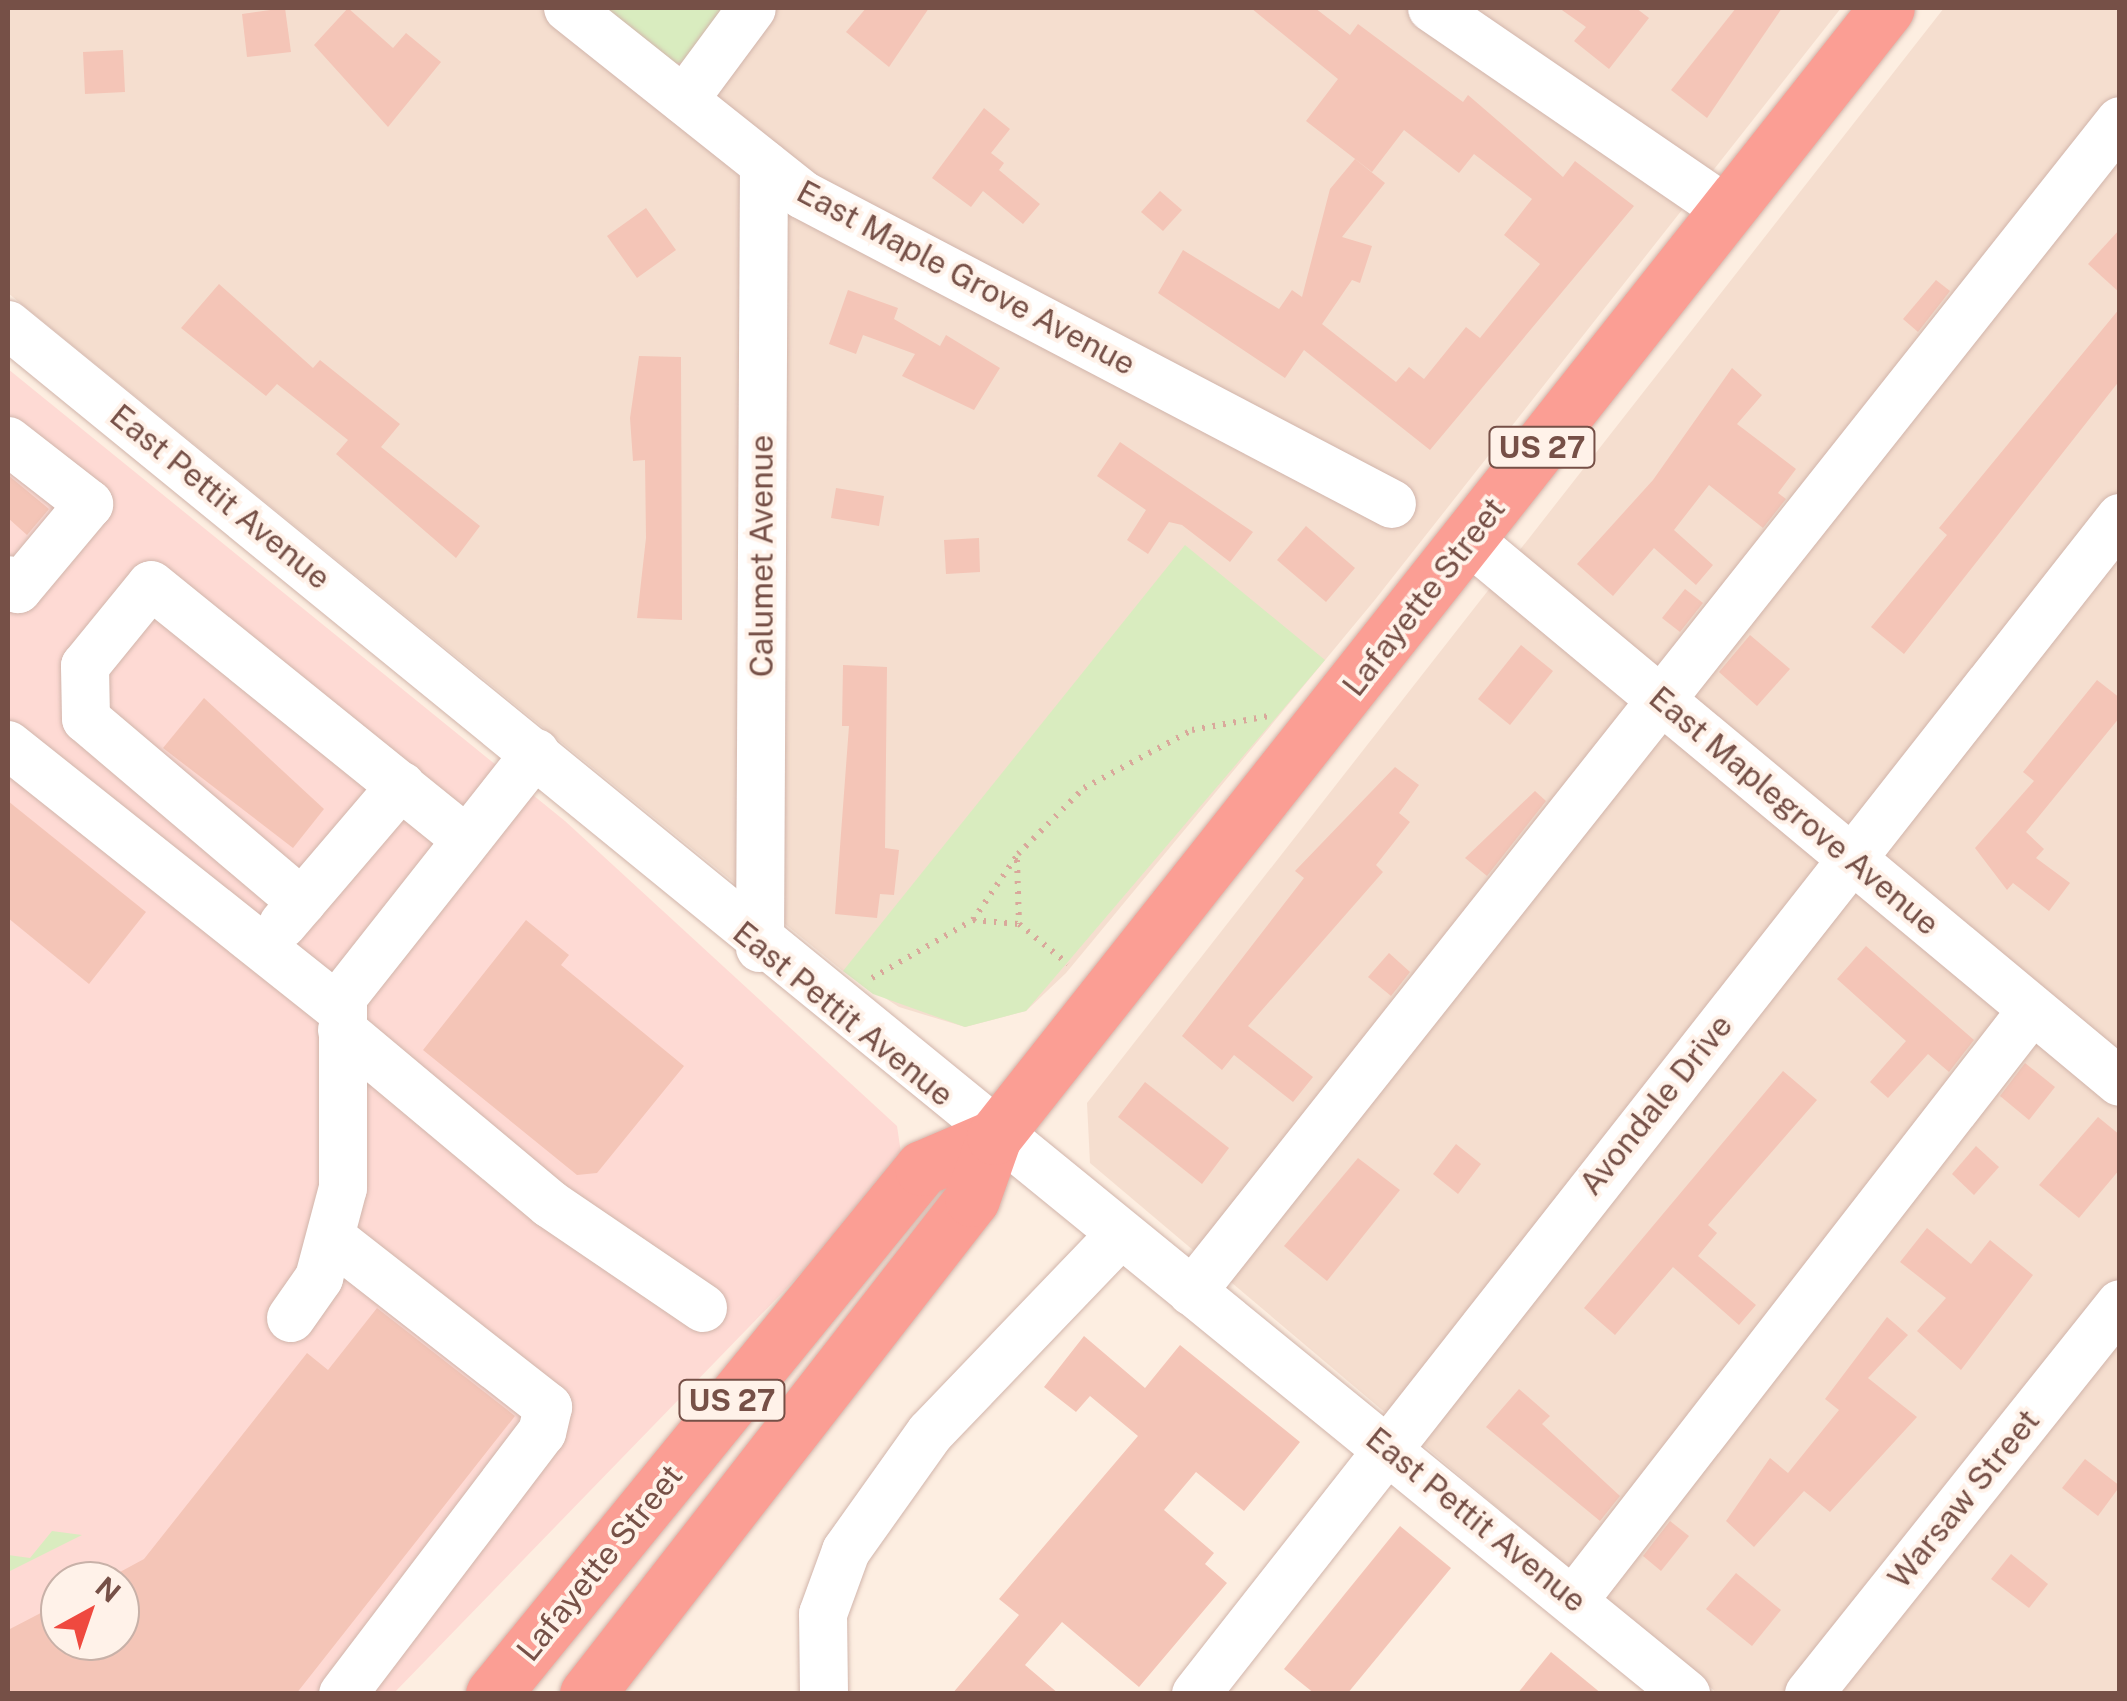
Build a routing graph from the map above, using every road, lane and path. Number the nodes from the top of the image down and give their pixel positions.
1 (568, 8) edge
2 (752, 8) edge
3 (1432, 8) edge
4 (1887, 8) edge
5 (684, 100) junction
6 (2120, 121) edge
7 (764, 164) junction
8 (1728, 211) junction
9 (8, 325) edge
10 (8, 440) edge
11 (1392, 504) dead end
12 (2120, 518) edge
13 (1468, 540) junction
14 (8, 580) edge
15 (1664, 703) junction
16 (1268, 716) dead end
17 (8, 745) edge
18 (536, 754) junction
19 (401, 786) junction
20 (466, 838) junction
21 (1018, 854) junction
22 (1852, 860) junction
23 (302, 902) junction
24 (974, 920) junction
25 (1019, 924) junction
26 (760, 948) junction
27 (262, 949) junction
28 (1068, 964) dead end
29 (872, 978) dead end
30 (2032, 1010) junction
31 (342, 1020) junction
32 (2120, 1082) edge
33 (994, 1137) junction
34 (1120, 1235) junction
35 (334, 1239) junction
36 (1192, 1292) junction
37 (2120, 1304) edge
38 (703, 1308) dead end
39 (291, 1318) dead end
40 (1385, 1444) junction
41 (1574, 1600) junction
42 (342, 1694) edge
43 (493, 1694) edge
44 (587, 1694) edge
45 (824, 1694) edge
46 (1196, 1694) edge
47 (1686, 1694) edge
48 (1809, 1694) edge

1 - 5 street, East Maple Grove Avenue
2 - 5 street
3 - 8 street
4 - 8 highway, Lafayette Street / US 27
5 - 7 street, East Maple Grove Avenue
6 - 15 street
7 - 11 street, East Maple Grove Avenue
7 - 26 street, Calumet Avenue
8 - 13 highway, Lafayette Street / US 27
9 - 18 street, East Pettit Avenue
10 - 14 street
12 - 22 street, Avondale Drive
13 - 15 street, East Maplegrove Avenue
13 - 33 highway, Lafayette Street / US 27
15 - 22 street, East Maplegrove Avenue
15 - 36 street
16 - 21 path
17 - 27 street
18 - 20 street
18 - 26 street, East Pettit Avenue
19 - 20 street
19 - 23 street
19 - 23 street
20 - 31 street
21 - 24 path
21 - 25 path
22 - 30 street, East Maplegrove Avenue
22 - 40 street, Avondale Drive
23 - 27 street
24 - 25 path
24 - 29 path
25 - 28 path
26 - 33 street, East Pettit Avenue
27 - 31 street
30 - 32 street, East Maplegrove Avenue
30 - 41 street
31 - 35 street
31 - 38 street
33 - 34 street, East Pettit Avenue
33 - 43 highway, Lafayette Street / US 27
33 - 44 highway, Lafayette Street / US 27
34 - 36 street, East Pettit Avenue
34 - 45 street
35 - 39 street
35 - 42 street
36 - 40 street, East Pettit Avenue
37 - 48 street, Warsaw Street
40 - 41 street, East Pettit Avenue
40 - 46 street, Avondale Drive
41 - 47 street, East Pettit Avenue

